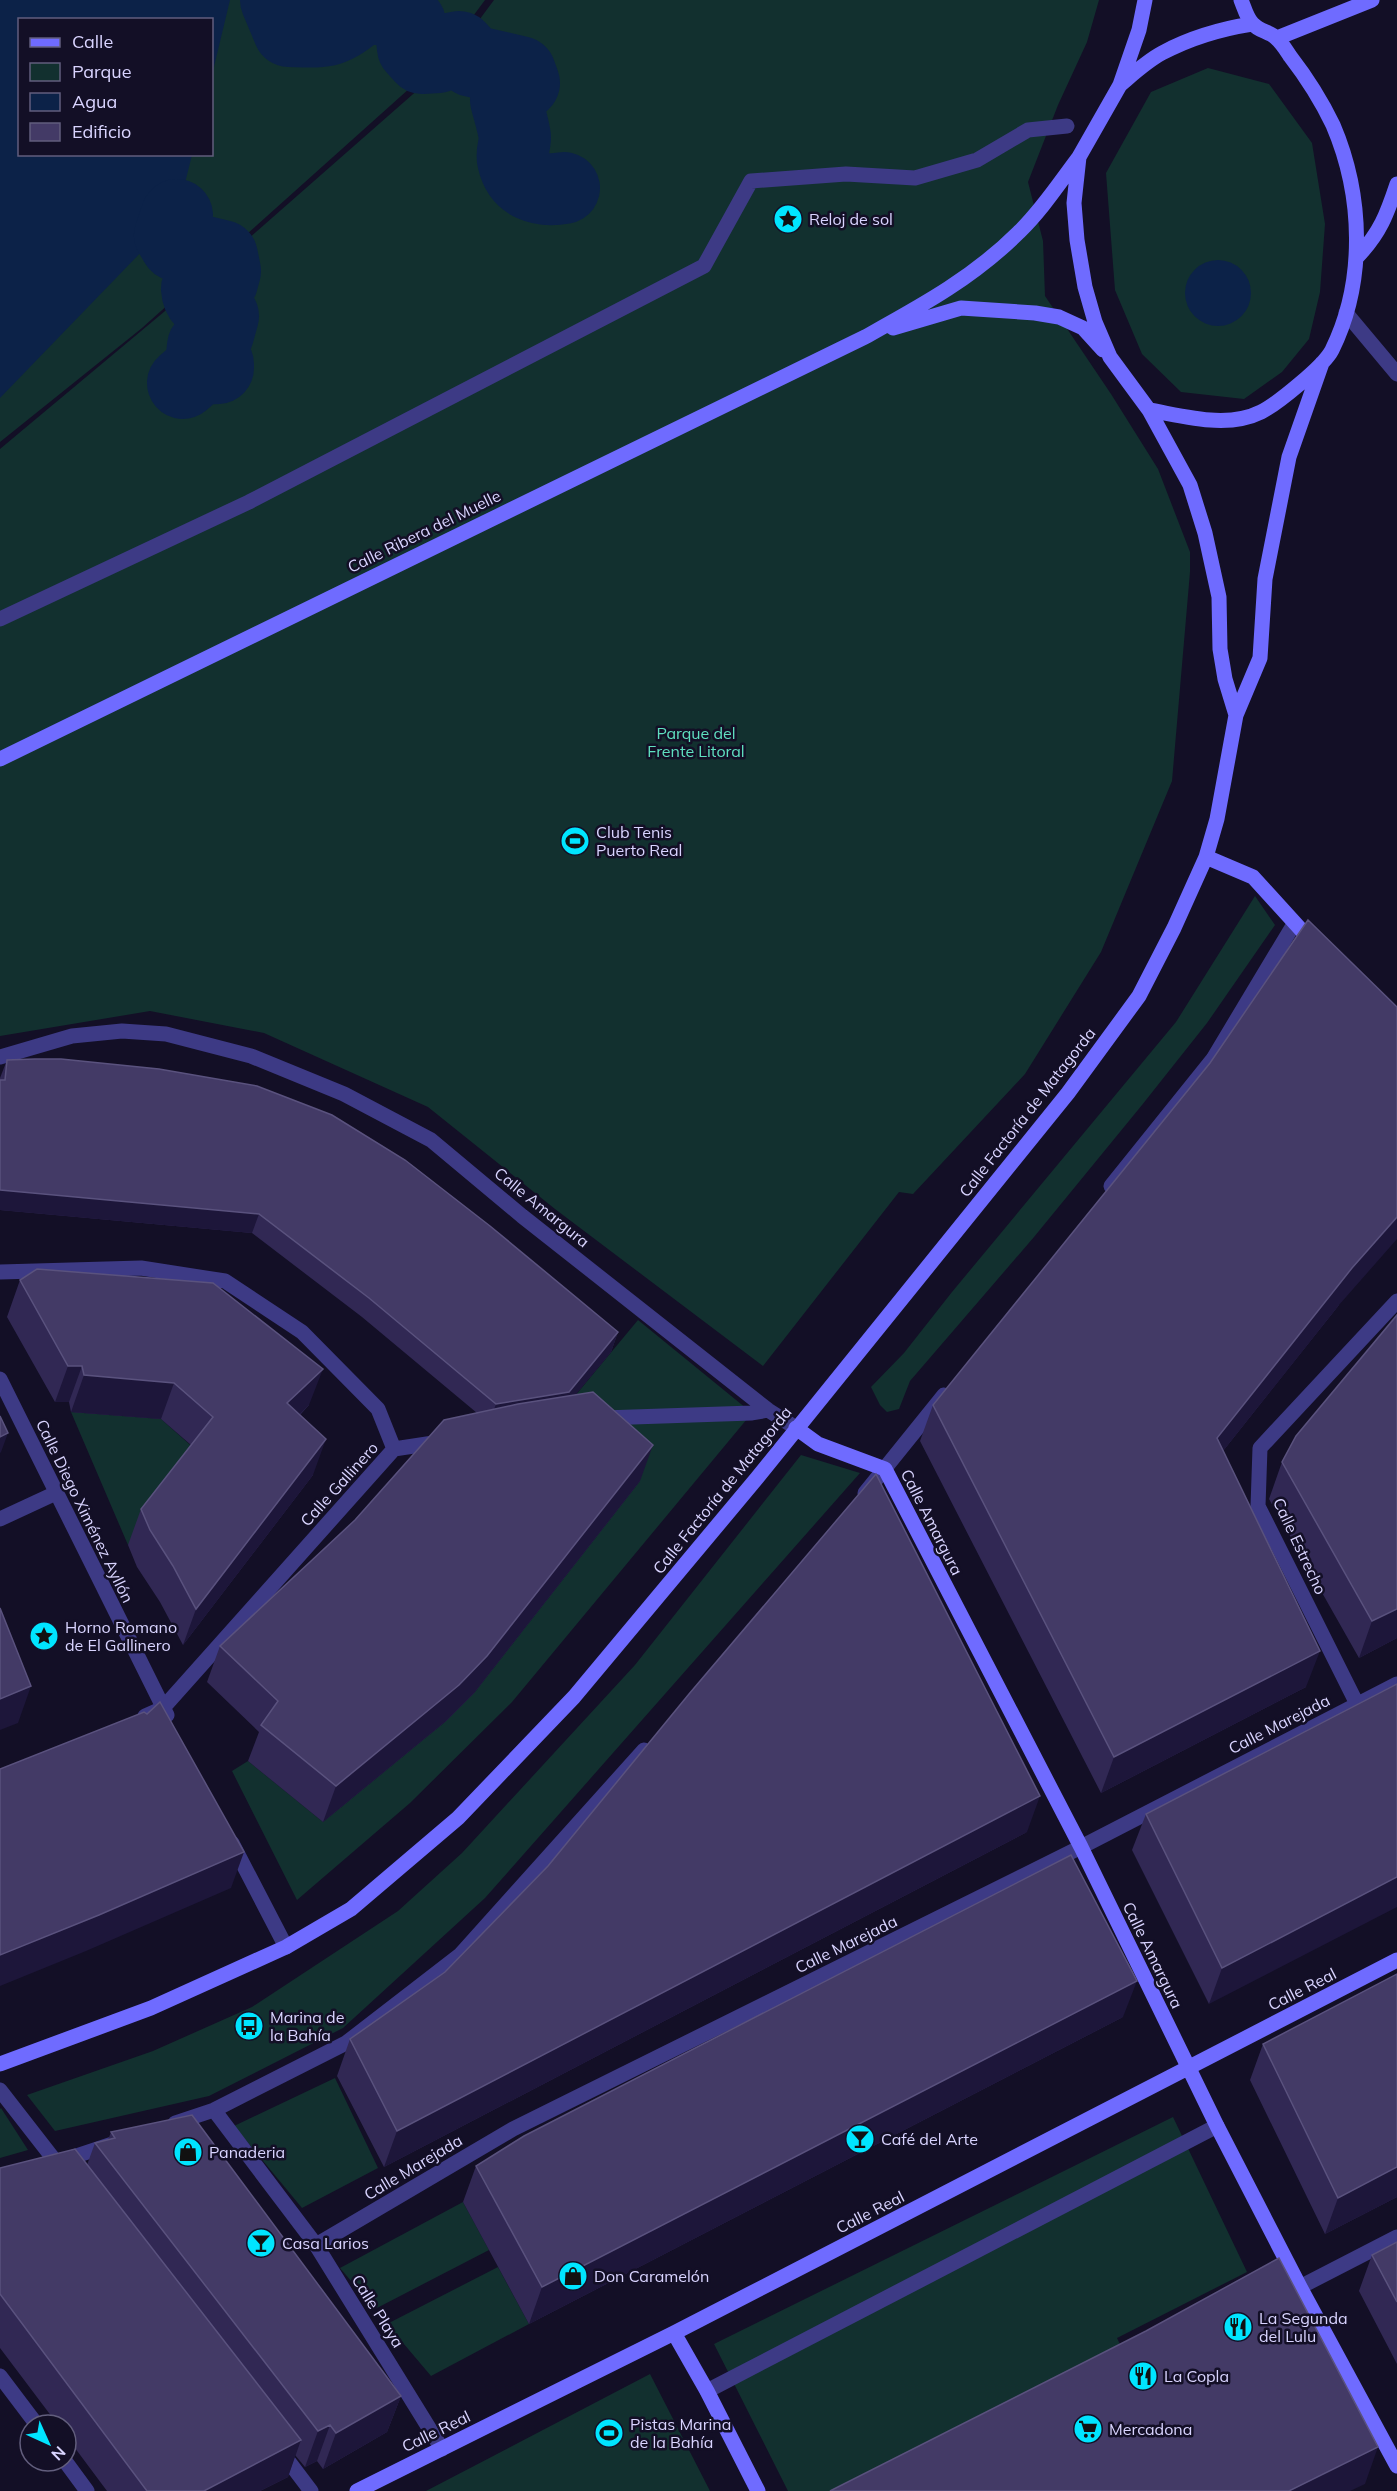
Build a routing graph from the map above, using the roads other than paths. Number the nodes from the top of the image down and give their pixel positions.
1 (1145, 0) edge
2 (1241, 0) edge
3 (1372, 0) edge
4 (1252, 24) junction
5 (1277, 38) junction
6 (1120, 85) junction
7 (1066, 126) dead end
8 (1079, 157) junction
9 (1397, 184) edge
10 (1358, 256) junction
11 (1346, 313) junction
12 (865, 337) junction
13 (1110, 357) junction
14 (1322, 363) junction
15 (1397, 374) edge
16 (1149, 410) junction
17 (0, 619) edge
18 (1236, 715) junction
19 (0, 759) edge
20 (1206, 857) junction
21 (1293, 924) junction
22 (1325, 956) edge
23 (0, 1057) edge
24 (1101, 1199) edge
25 (0, 1272) edge
26 (1397, 1301) edge
27 (0, 1379) edge
28 (952, 1385) edge
29 (768, 1410) junction
30 (587, 1419) edge
31 (796, 1428) junction
32 (451, 1440) edge
33 (394, 1449) junction
34 (885, 1469) junction
35 (56, 1493) junction
36 (854, 1505) edge
37 (0, 1519) edge
38 (1397, 1684) edge
39 (1358, 1704) junction
40 (163, 1708) junction
41 (131, 1722) edge
42 (174, 1729) edge
43 (656, 1737) edge
44 (227, 1833) edge
45 (1082, 1847) junction
46 (286, 1947) junction
47 (1397, 1960) edge
48 (0, 2064) edge
49 (1187, 2068) junction
50 (0, 2090) edge
51 (214, 2110) junction
52 (1216, 2126) junction
53 (157, 2129) edge
54 (124, 2140) edge
55 (50, 2164) junction
56 (70, 2181) edge
57 (1397, 2237) edge
58 (316, 2246) junction
59 (1300, 2287) junction
60 (674, 2333) junction
61 (0, 2376) edge
62 (707, 2391) junction
63 (28, 2413) edge
64 (268, 2435) edge
65 (442, 2449) junction
66 (1397, 2466) edge
67 (73, 2473) edge
68 (87, 2491) edge
69 (311, 2491) edge
70 (357, 2491) edge
71 (758, 2491) edge

1 - 6 street
2 - 4 street
3 - 5 street
4 - 5 street
4 - 6 street
5 - 10 street
6 - 8 street
7 - 17 street
8 - 12 street
8 - 13 street
9 - 10 street
10 - 11 street
11 - 14 street
11 - 15 street
12 - 13 street
12 - 19 street, Calle Ribera del Muelle
13 - 16 street
14 - 16 street
14 - 18 street
16 - 18 street
18 - 20 street, Calle Factoría de Matagorda
20 - 21 street
20 - 31 street, Calle Factoría de Matagorda
21 - 22 street
21 - 24 street
23 - 29 street, Calle Amargura
25 - 33 street, Calle Gallinero
26 - 39 street, Calle Estrecho
27 - 35 street, Calle Diego Ximénez Ayllón
28 - 34 street
29 - 30 street
29 - 31 street, Calle Amargura
31 - 34 street, Calle Amargura
31 - 46 street, Calle Factoría de Matagorda
32 - 33 street
33 - 40 street, Calle Gallinero
34 - 36 street
34 - 45 street, Calle Amargura
35 - 37 street
35 - 40 street, Calle Diego Ximénez Ayllón
38 - 39 street, Calle Marejada
39 - 45 street, Calle Marejada
40 - 41 street, Calle Gallinero
40 - 42 street, Calle Diego Ximénez Ayllón
43 - 51 street
44 - 46 street
45 - 49 street, Calle Amargura
45 - 58 street, Calle Marejada
46 - 48 street, Calle Factoría de Matagorda
47 - 49 street, Calle Real
49 - 52 street, Calle Amargura
49 - 60 street, Calle Real
50 - 55 street
51 - 53 street
51 - 58 street, Calle Playa
52 - 59 street, Calle Amargura
52 - 62 street
54 - 55 street
55 - 56 street
57 - 59 street
58 - 65 street, Calle Playa
59 - 66 street, Calle Amargura
60 - 62 street
60 - 65 street, Calle Real
61 - 63 street
62 - 71 street
64 - 69 street
65 - 70 street, Calle Real
67 - 68 street

